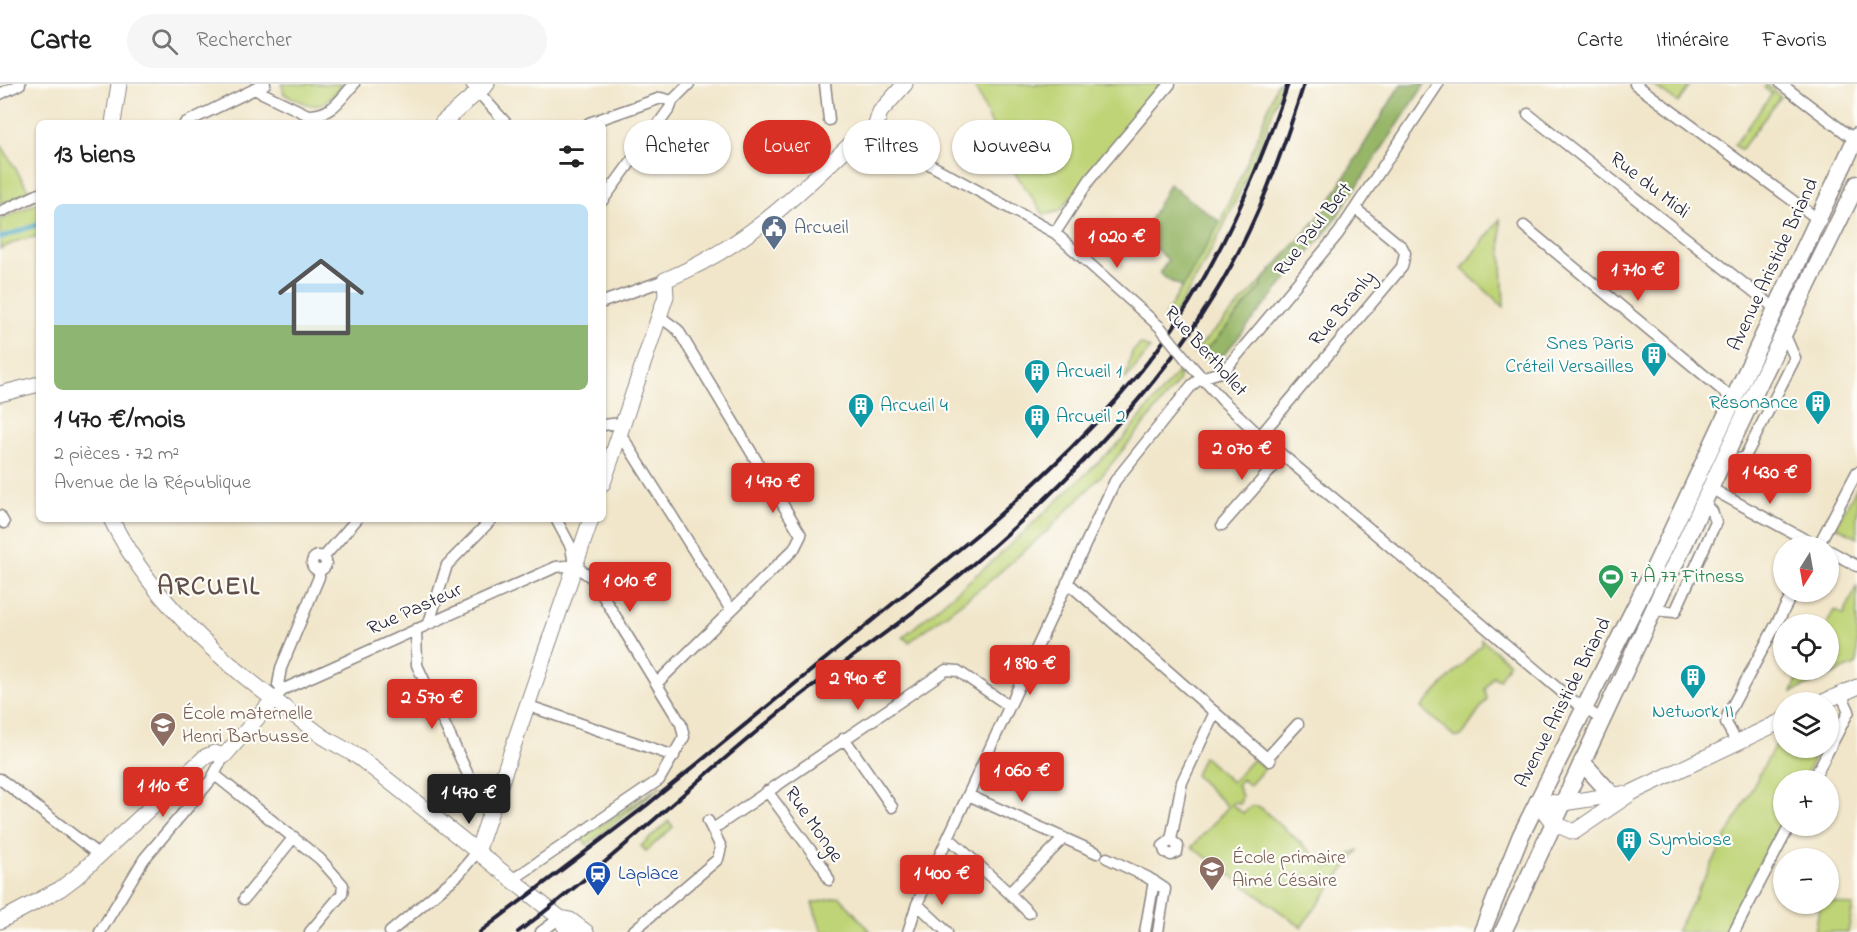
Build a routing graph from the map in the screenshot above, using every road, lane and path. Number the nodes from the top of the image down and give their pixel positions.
1 (20, 84) edge
2 (119, 84) edge
3 (123, 84) edge
4 (265, 84) edge
5 (354, 84) edge
6 (689, 84) edge
7 (825, 84) edge
8 (905, 84) edge
9 (1170, 84) edge
10 (1438, 84) edge
11 (1635, 84) edge
12 (1781, 84) edge
13 (478, 87) edge
14 (254, 89) junction
15 (0, 94) edge
16 (672, 101) junction
17 (1528, 114) dead end
18 (113, 120) edge
19 (122, 120) edge
20 (190, 120) edge
21 (445, 120) edge
22 (504, 120) edge
23 (599, 120) edge
24 (830, 120) dead end
25 (878, 120) edge
26 (1856, 138) edge
27 (843, 152) edge
28 (940, 170) edge
29 (1855, 194) edge
30 (36, 195) edge
31 (606, 196) edge
32 (1356, 208) junction
33 (0, 212) edge
34 (1819, 220) junction
35 (1524, 226) dead end
36 (1055, 233) junction
37 (665, 280) junction
38 (606, 301) edge
39 (1776, 309) junction
40 (659, 316) junction
41 (1201, 378) junction
42 (36, 385) edge
43 (0, 394) edge
44 (1734, 400) junction
45 (606, 426) edge
46 (621, 428) junction
47 (1260, 436) junction
48 (1283, 456) junction
49 (1857, 472) edge
50 (606, 474) edge
51 (1707, 495) junction
52 (113, 522) edge
53 (354, 522) edge
54 (489, 522) edge
55 (558, 522) edge
56 (590, 522) edge
57 (1222, 525) dead end
58 (1796, 536) edge
59 (1823, 536) edge
60 (1839, 556) edge
61 (574, 565) junction
62 (1857, 566) edge
63 (1067, 582) junction
64 (1788, 602) edge
65 (731, 610) junction
66 (429, 624) junction
67 (416, 629) junction
68 (657, 683) junction
69 (1857, 687) edge
70 (279, 694) junction
71 (1841, 694) joint
72 (526, 705) junction
73 (1009, 706) junction
74 (1584, 710) junction
75 (1215, 712) junction
76 (1601, 719) junction
77 (1298, 724) dead end
78 (1773, 725) edge
79 (844, 738) junction
80 (1737, 743) junction
81 (224, 756) junction
82 (674, 756) junction
83 (1582, 762) junction
84 (1818, 770) edge
85 (215, 775) junction
86 (0, 779) edge
87 (767, 791) junction
88 (1634, 792) junction
89 (968, 795) junction
90 (1612, 795) junction
91 (1537, 802) junction
92 (1563, 803) junction
93 (492, 805) junction
94 (892, 807) dead end
95 (1553, 824) junction
96 (1784, 836) edge
97 (294, 837) junction
98 (949, 838) junction
99 (1064, 838) junction
100 (1171, 840) dead end
101 (477, 852) junction
102 (99, 855) junction
103 (512, 880) junction
104 (829, 880) dead end
105 (1154, 881) junction
106 (1009, 893) junction
107 (244, 899) dead end
108 (917, 904) junction
109 (1029, 913) dead end
110 (560, 918) junction
111 (0, 921) edge
112 (100, 932) edge
113 (310, 932) edge
114 (390, 932) edge
115 (541, 932) edge
116 (568, 932) edge
117 (586, 932) edge
118 (632, 932) edge
119 (908, 932) edge
120 (947, 932) edge
121 (1144, 932) edge
122 (1158, 932) edge
123 (1482, 932) edge
124 (1503, 932) edge
125 (1734, 932) edge

1 - 15 street
2 - 18 street
3 - 19 street
4 - 14 street
5 - 14 street
6 - 16 street
7 - 24 street
8 - 25 street
9 - 36 street
10 - 32 street, Rue Paul Bert
11 - 34 street
12 - 26 street
13 - 21 street
13 - 22 street
14 - 20 street
16 - 23 street
16 - 31 street
17 - 39 street, Rue du Midi
26 - 34 main road, Avenue Aristide Briand
27 - 37 street
28 - 36 street, Rue Berthollet
29 - 51 main road, Avenue Aristide Briand
30 - 33 street
32 - 41 street, Rue Paul Bert
32 - 47 street, Rue Branly
34 - 39 main road, Avenue Aristide Briand
35 - 44 street
36 - 41 street, Rue Berthollet, bridge
37 - 38 street
37 - 40 street
39 - 44 main road, Avenue Aristide Briand
40 - 46 street
40 - 65 street
41 - 47 street, Rue Berthollet
41 - 63 street
42 - 43 street
44 - 74 main road, Avenue Aristide Briand
45 - 46 street
46 - 50 street
46 - 65 street
47 - 48 street, Rue Berthollet
48 - 57 street
48 - 74 street, Rue Berthollet
49 - 59 street
51 - 58 street
51 - 76 main road, Avenue Aristide Briand
52 - 70 street
53 - 70 street
54 - 66 street
55 - 61 street
56 - 61 street
60 - 62 street
61 - 66 street, Rue Pasteur
61 - 68 street
61 - 72 street
63 - 73 street
63 - 75 street
64 - 80 street
65 - 68 street
66 - 67 street, Rue Pasteur
67 - 70 street, Rue Pasteur
67 - 93 street
68 - 82 street
69 - 71 street
70 - 81 street
70 - 101 street
71 - 84 street
72 - 82 street
72 - 93 street
73 - 79 street
73 - 89 street
74 - 76 street, Rue Berthollet
74 - 91 main road, Avenue Aristide Briand
75 - 77 street
75 - 100 street
76 - 83 main road, Avenue Aristide Briand
78 - 80 street
79 - 87 street
79 - 94 street
80 - 88 street
81 - 85 street
81 - 102 street
82 - 103 street
83 - 90 main road
83 - 92 main road, Avenue Aristide Briand
85 - 97 street
85 - 112 street
86 - 102 street
87 - 104 street, Rue Monge
87 - 118 street
88 - 90 street
88 - 95 street
89 - 98 street
89 - 99 street
90 - 92 street
91 - 92 street
91 - 95 street
91 - 123 main road, Avenue Aristide Briand
92 - 95 main road, Avenue Aristide Briand
93 - 101 street
95 - 124 main road, Avenue Aristide Briand
96 - 125 street
97 - 107 street
97 - 113 street
98 - 106 street
98 - 108 street
99 - 105 street
99 - 106 street
101 - 103 street
101 - 114 street
102 - 111 street
103 - 110 street
105 - 121 street
105 - 122 street
106 - 109 street
108 - 119 street
108 - 120 street
110 - 115 street
110 - 116 street
110 - 117 street

